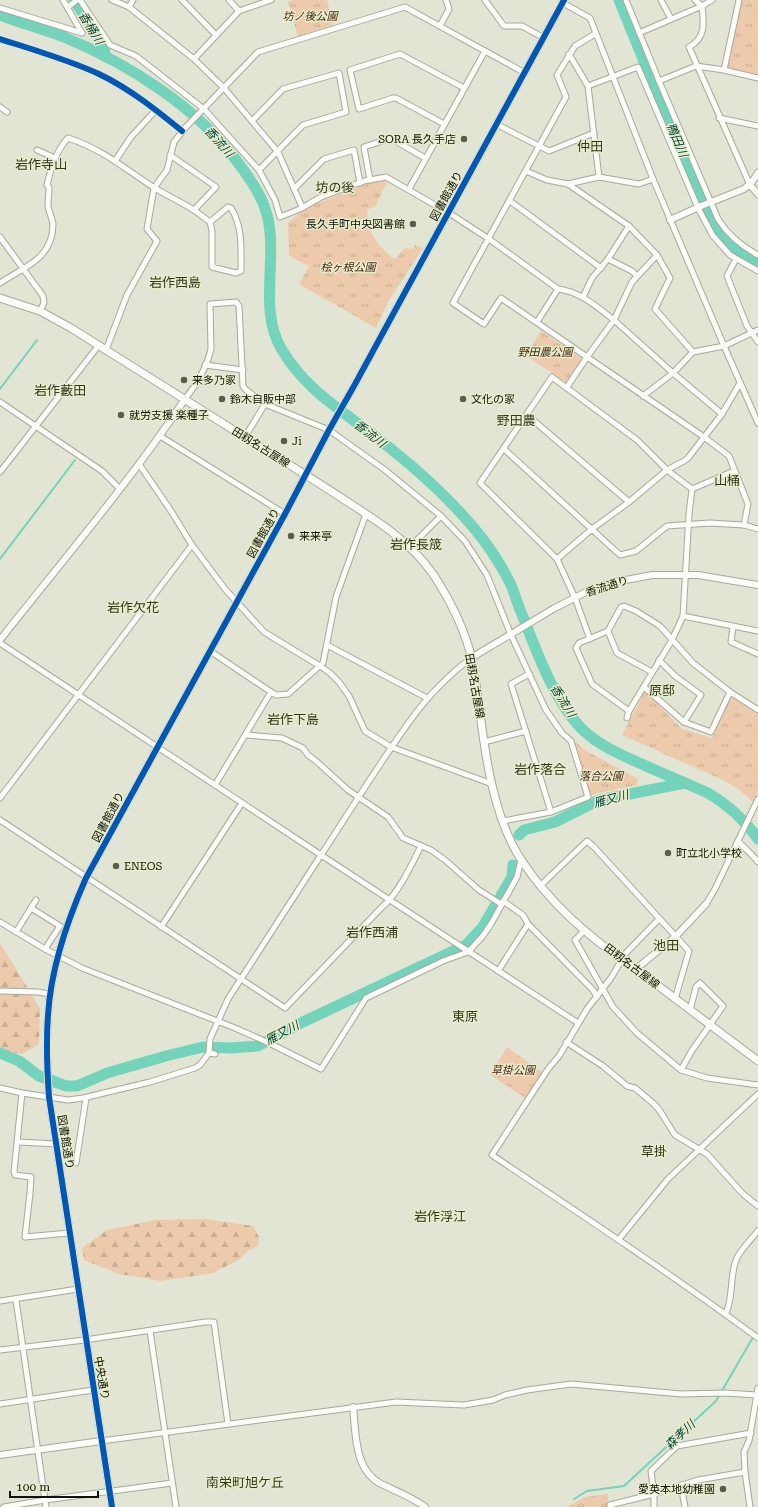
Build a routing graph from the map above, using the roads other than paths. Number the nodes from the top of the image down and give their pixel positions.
1 (64, 0) edge
2 (77, 0) edge
3 (80, 0) edge
4 (112, 0) edge
5 (133, 0) edge
6 (182, 0) edge
7 (230, 0) edge
8 (271, 0) edge
9 (446, 0) edge
10 (485, 0) edge
11 (626, 0) edge
12 (661, 0) edge
13 (695, 0) edge
14 (712, 0) edge
15 (739, 0) edge
16 (564, 1) edge
17 (69, 6) junction
18 (702, 6) junction
19 (129, 7) junction
20 (0, 8) edge
21 (238, 11) junction
22 (671, 18) junction
23 (440, 26) junction
24 (639, 33) junction
25 (595, 34) junction
26 (216, 35) junction
27 (544, 38) junction
28 (0, 39) edge
29 (485, 51) junction
30 (569, 54) junction
31 (194, 58) junction
32 (696, 66) junction
33 (724, 70) junction
34 (526, 74) junction
35 (612, 77) junction
36 (758, 78) edge
37 (659, 82) junction
38 (588, 86) junction
39 (224, 88) junction
40 (464, 88) junction
41 (0, 107) edge
42 (156, 110) junction
43 (202, 110) junction
44 (7, 112) dead end
45 (719, 118) junction
46 (252, 121) junction
47 (444, 124) junction
48 (498, 125) junction
49 (758, 126) edge
50 (183, 130) junction
51 (594, 133) junction
52 (539, 146) junction
53 (37, 150) dead end
54 (278, 152) junction
55 (170, 155) junction
56 (55, 158) junction
57 (426, 158) junction
58 (115, 161) junction
59 (259, 170) junction
60 (526, 171) junction
61 (758, 173) edge
62 (599, 177) junction
63 (653, 178) junction
64 (370, 180) junction
65 (360, 183) junction
66 (568, 184) junction
67 (750, 185) junction
68 (154, 188) junction
69 (294, 189) junction
70 (409, 189) junction
71 (758, 194) edge
72 (510, 201) junction
73 (711, 202) junction
74 (302, 207) junction
75 (699, 207) junction
76 (194, 210) junction
77 (449, 213) junction
78 (670, 220) junction
79 (210, 222) junction
80 (629, 226) junction
81 (0, 237) edge
82 (489, 239) junction
83 (758, 255) edge
84 (657, 256) junction
85 (736, 259) junction
86 (608, 260) junction
87 (601, 268) junction
88 (24, 269) junction
89 (758, 271) edge
90 (637, 276) junction
91 (0, 283) edge
92 (558, 289) junction
93 (583, 297) junction
94 (0, 298) edge
95 (40, 311) junction
96 (614, 320) junction
97 (537, 322) junction
98 (758, 330) edge
99 (752, 333) junction
100 (758, 342) edge
101 (99, 345) junction
102 (724, 346) junction
103 (106, 350) junction
104 (693, 352) junction
105 (587, 357) junction
106 (206, 365) junction
107 (243, 370) junction
108 (673, 373) junction
109 (740, 383) junction
110 (567, 387) junction
111 (643, 396) junction
112 (185, 399) junction
113 (0, 402) edge
114 (265, 404) junction
115 (755, 410) edge
116 (722, 414) junction
117 (527, 415) junction
118 (758, 423) edge
119 (36, 427) junction
120 (329, 430) junction
121 (160, 436) junction
122 (245, 437) junction
123 (704, 437) junction
124 (504, 449) junction
125 (139, 464) junction
126 (667, 470) junction
127 (734, 471) junction
128 (0, 472) edge
129 (305, 474) junction
130 (120, 489) junction
131 (692, 490) junction
132 (629, 502) junction
133 (285, 514) junction
134 (366, 514) junction
135 (441, 516) junction
136 (688, 525) junction
137 (744, 525) junction
138 (592, 529) junction
139 (758, 529) edge
140 (192, 545) junction
141 (410, 547) junction
142 (557, 559) junction
143 (686, 575) junction
144 (758, 585) edge
145 (575, 598) junction
146 (237, 601) junction
147 (683, 616) junction
148 (733, 627) junction
149 (608, 631) junction
150 (758, 631) edge
151 (513, 634) junction
152 (590, 639) junction
153 (0, 640) edge
154 (672, 640) junction
155 (0, 643) edge
156 (327, 645) junction
157 (210, 651) junction
158 (758, 654) edge
159 (471, 658) junction
160 (659, 660) junction
161 (320, 666) junction
162 (652, 672) junction
163 (529, 674) junction
164 (644, 686) junction
165 (271, 692) junction
166 (730, 692) junction
167 (78, 695) junction
168 (427, 698) junction
169 (758, 710) edge
170 (629, 711) junction
171 (627, 718) dead end
172 (684, 722) junction
173 (526, 731) junction
174 (246, 735) junction
175 (484, 742) junction
176 (157, 746) junction
177 (391, 747) junction
178 (492, 784) junction
179 (215, 786) junction
180 (358, 797) junction
181 (0, 798) edge
182 (758, 800) edge
183 (242, 803) junction
184 (551, 812) junction
185 (0, 820) edge
186 (503, 820) junction
187 (739, 838) junction
188 (420, 846) junction
189 (321, 855) junction
190 (521, 860) junction
191 (758, 862) edge
192 (86, 878) junction
193 (540, 886) junction
194 (36, 900) dead end
195 (390, 901) junction
196 (502, 903) junction
197 (706, 904) joint
198 (31, 908) junction
199 (659, 918) junction
200 (0, 922) edge
201 (528, 924) junction
202 (161, 927) junction
203 (584, 930) junction
204 (16, 932) junction
205 (676, 936) junction
206 (45, 949) junction
207 (468, 952) junction
208 (58, 956) junction
209 (622, 960) junction
210 (636, 969) junction
211 (498, 971) junction
212 (240, 979) junction
213 (603, 988) junction
214 (0, 991) edge
215 (50, 994) junction
216 (597, 996) junction
217 (675, 999) junction
218 (690, 1010) junction
219 (217, 1021) junction
220 (578, 1023) junction
221 (710, 1026) junction
222 (566, 1042) junction
223 (209, 1052) junction
224 (215, 1054) dead end
225 (758, 1061) edge
226 (682, 1070) junction
227 (758, 1085) edge
228 (0, 1088) edge
229 (22, 1093) junction
230 (758, 1094) edge
231 (49, 1097) junction
232 (86, 1098) junction
233 (18, 1142) junction
234 (57, 1144) junction
235 (700, 1149) junction
236 (76, 1163) dead end
237 (758, 1206) edge
238 (758, 1231) edge
239 (69, 1233) junction
240 (619, 1239) junction
241 (73, 1252) joint
242 (78, 1289) junction
243 (16, 1300) junction
244 (0, 1302) edge
245 (726, 1313) junction
246 (150, 1331) junction
247 (758, 1338) edge
248 (85, 1340) junction
249 (23, 1348) junction
250 (0, 1350) edge
251 (758, 1388) edge
252 (93, 1390) junction
253 (758, 1392) edge
254 (31, 1400) junction
255 (0, 1404) edge
256 (353, 1407) junction
257 (228, 1424) junction
258 (165, 1433) junction
259 (751, 1433) junction
260 (101, 1441) junction
261 (38, 1450) junction
262 (0, 1455) edge
263 (745, 1472) junction
264 (172, 1484) junction
265 (681, 1485) junction
266 (109, 1492) junction
267 (654, 1494) junction
268 (46, 1500) junction
269 (610, 1505) dead end
270 (4, 1507) edge
271 (46, 1507) edge
272 (112, 1507) edge
273 (176, 1507) edge
274 (425, 1507) edge
275 (654, 1507) edge
276 (685, 1507) edge
277 (750, 1507) edge

1 - 17 street
2 - 17 street
3 - 43 street
4 - 19 street
5 - 19 street
6 - 26 street
7 - 21 street
8 - 21 street
9 - 23 street
10 - 27 street
11 - 24 street
12 - 22 street
13 - 18 street
14 - 18 street
15 - 33 street
16 - 25 street
16 - 27 street, 図書館通り
17 - 20 street
18 - 22 street
18 - 32 street
19 - 31 street
21 - 26 street
22 - 24 street
23 - 29 street
23 - 39 street
24 - 37 street
25 - 30 street
25 - 35 street
26 - 31 street
27 - 34 street, 図書館通り
28 - 42 street
29 - 34 street
29 - 40 street
30 - 38 street
30 - 52 street
31 - 39 street
32 - 33 street
32 - 37 street
32 - 45 street
33 - 36 street
34 - 48 street, 図書館通り
35 - 38 street
35 - 63 street
35 - 75 street
37 - 73 street
38 - 51 street
39 - 43 street
39 - 46 street
40 - 47 street
40 - 47 street
41 - 44 street
42 - 50 street
42 - 58 street
43 - 50 street
43 - 59 street
45 - 49 street
45 - 67 street
46 - 54 street
46 - 54 street
47 - 57 street
48 - 52 street
48 - 77 street, 図書館通り
50 - 55 street
51 - 52 street
51 - 62 street
52 - 60 street
53 - 56 street
54 - 59 street
54 - 69 street
55 - 68 street
55 - 76 street
56 - 58 street
56 - 88 street
57 - 64 street
57 - 70 street
58 - 68 street
59 - 74 street
60 - 66 street
60 - 72 street
61 - 67 street
62 - 63 street
62 - 66 street
63 - 78 street
64 - 65 street
64 - 70 street
65 - 69 street
65 - 74 street
66 - 80 street
67 - 71 street
67 - 73 street
68 - 76 street
68 - 103 street
69 - 74 street
70 - 77 street
72 - 82 street
72 - 87 street
73 - 75 street
73 - 83 street
75 - 78 street
75 - 85 street
76 - 79 street
77 - 82 street
77 - 120 street, 図書館通り
78 - 102 street
79 - 79 street
80 - 84 street
80 - 86 street
81 - 88 street
82 - 92 street
82 - 97 street
84 - 90 street
84 - 104 street
85 - 89 street
85 - 99 street
86 - 87 street
86 - 90 street
87 - 93 street
88 - 91 street
88 - 95 street
90 - 96 street
92 - 93 street
92 - 97 street
93 - 96 street
94 - 95 main road, 田籾名古屋線
95 - 101 main road, 田籾名古屋線
96 - 105 street
96 - 108 street
97 - 105 street
98 - 99 street
99 - 100 street
99 - 102 street
101 - 103 main road, 田籾名古屋線
101 - 119 street
102 - 104 street
102 - 109 street
103 - 112 main road, 田籾名古屋線
104 - 108 street
105 - 110 street
105 - 111 street
106 - 107 street
106 - 107 street
106 - 112 street
107 - 114 street
108 - 111 street
108 - 116 street
109 - 115 street
109 - 116 street
110 - 117 street
110 - 126 street
111 - 123 street
112 - 121 street
112 - 122 main road, 田籾名古屋線
113 - 119 street
114 - 120 street
114 - 122 street
115 - 118 street
116 - 123 street
117 - 124 street
117 - 132 street
119 - 128 street
119 - 130 street
120 - 129 street, 図書館通り
120 - 135 street
121 - 125 street
121 - 133 street
122 - 129 main road, 田籾名古屋線
123 - 126 street
123 - 127 street
124 - 138 street
124 - 142 street
125 - 130 street
125 - 140 street
126 - 131 street
126 - 132 street
127 - 131 street
127 - 137 street
129 - 133 street, 図書館通り
129 - 134 main road, 田籾名古屋線
130 - 153 street
131 - 136 street
132 - 138 street
133 - 146 street, 図書館通り
134 - 141 main road, 田籾名古屋線
134 - 156 street
135 - 141 street
135 - 151 street
136 - 137 street
136 - 138 street
136 - 143 street
137 - 139 street
138 - 142 street
140 - 146 street
140 - 167 street
141 - 159 main road, 田籾名古屋線
142 - 145 street
143 - 144 street, 香流通り
143 - 145 street, 香流通り
143 - 147 street
145 - 151 street, 香流通り
145 - 152 street
146 - 157 street, 図書館通り
146 - 161 street
147 - 148 street
147 - 154 street
148 - 150 street
148 - 158 street
149 - 152 street
149 - 154 street
149 - 162 street
151 - 159 street, 香流通り
151 - 163 street
152 - 170 street
154 - 160 street
154 - 166 street
155 - 167 street
156 - 161 street
156 - 168 street
157 - 165 street
157 - 176 street, 図書館通り
159 - 168 street
159 - 175 main road, 田籾名古屋線
160 - 162 street
160 - 172 street
161 - 165 street
161 - 177 street
162 - 164 street
163 - 173 street
163 - 184 street
164 - 170 street
164 - 172 street
165 - 174 street
166 - 169 street
166 - 172 street
167 - 176 street
167 - 181 street
168 - 177 street
170 - 171 street
173 - 175 street
173 - 184 street
174 - 179 street
174 - 180 street
175 - 178 main road, 田籾名古屋線
176 - 179 street
176 - 192 street, 図書館通り
177 - 178 street
177 - 180 street
178 - 186 main road, 田籾名古屋線
179 - 183 street
180 - 188 street
180 - 189 street
182 - 187 street
183 - 189 street
183 - 202 street
184 - 186 street
185 - 192 street
186 - 190 main road, 田籾名古屋線
187 - 191 street
187 - 197 street
188 - 195 street
188 - 196 street
189 - 195 street
189 - 212 street
190 - 193 main road, 田籾名古屋線
190 - 196 street
192 - 202 street
192 - 208 street, 図書館通り
193 - 199 street
193 - 203 main road, 田籾名古屋線
194 - 198 street
195 - 207 street
195 - 212 street
196 - 201 street
196 - 207 street
197 - 205 street
198 - 204 street
198 - 206 street
199 - 205 street
199 - 209 street
200 - 204 street
201 - 211 street
201 - 216 street
202 - 212 street
203 - 209 main road, 田籾名古屋線
203 - 213 street
204 - 206 street
205 - 210 street
205 - 217 street
206 - 208 street
207 - 211 street
207 - 219 street
208 - 215 street, 図書館通り
208 - 219 street
209 - 210 main road, 田籾名古屋線
209 - 213 street
210 - 217 main road, 田籾名古屋線
211 - 220 street
212 - 219 street
213 - 216 street
213 - 226 street
214 - 215 street
215 - 231 street, 図書館通り
216 - 220 street
217 - 218 main road, 田籾名古屋線
218 - 221 main road, 田籾名古屋線
218 - 221 street
219 - 223 street
220 - 222 street
221 - 225 main road, 田籾名古屋線
221 - 226 street
222 - 235 street
222 - 240 street
223 - 224 street
223 - 232 street
226 - 227 street
228 - 229 street
229 - 231 street
229 - 233 street
230 - 235 street
231 - 232 street
231 - 234 street, 図書館通り
232 - 236 street
233 - 234 street
233 - 239 street
234 - 239 street, 図書館通り
235 - 237 street
235 - 240 street
238 - 245 street
239 - 241 street, 図書館通り
240 - 245 street
241 - 242 street, 中央通り
242 - 243 street
242 - 248 street, 中央通り
243 - 244 street
243 - 249 street
245 - 247 street
246 - 248 street
246 - 257 street
246 - 258 street
248 - 249 street
248 - 252 street, 中央通り
249 - 250 street
249 - 254 street
251 - 253 street
252 - 254 street
252 - 260 street, 中央通り
253 - 256 street
253 - 259 street
254 - 255 street
254 - 261 street
256 - 257 street
256 - 274 street
257 - 258 street
258 - 260 street
258 - 264 street
259 - 263 street
259 - 267 street
260 - 261 street
260 - 266 street, 中央通り
261 - 262 street
261 - 268 street
263 - 265 street
263 - 277 street
264 - 266 street
264 - 273 street
265 - 267 street
265 - 276 street
266 - 268 street
266 - 272 street, 中央通り
267 - 269 street
267 - 275 street
268 - 270 street
268 - 271 street

